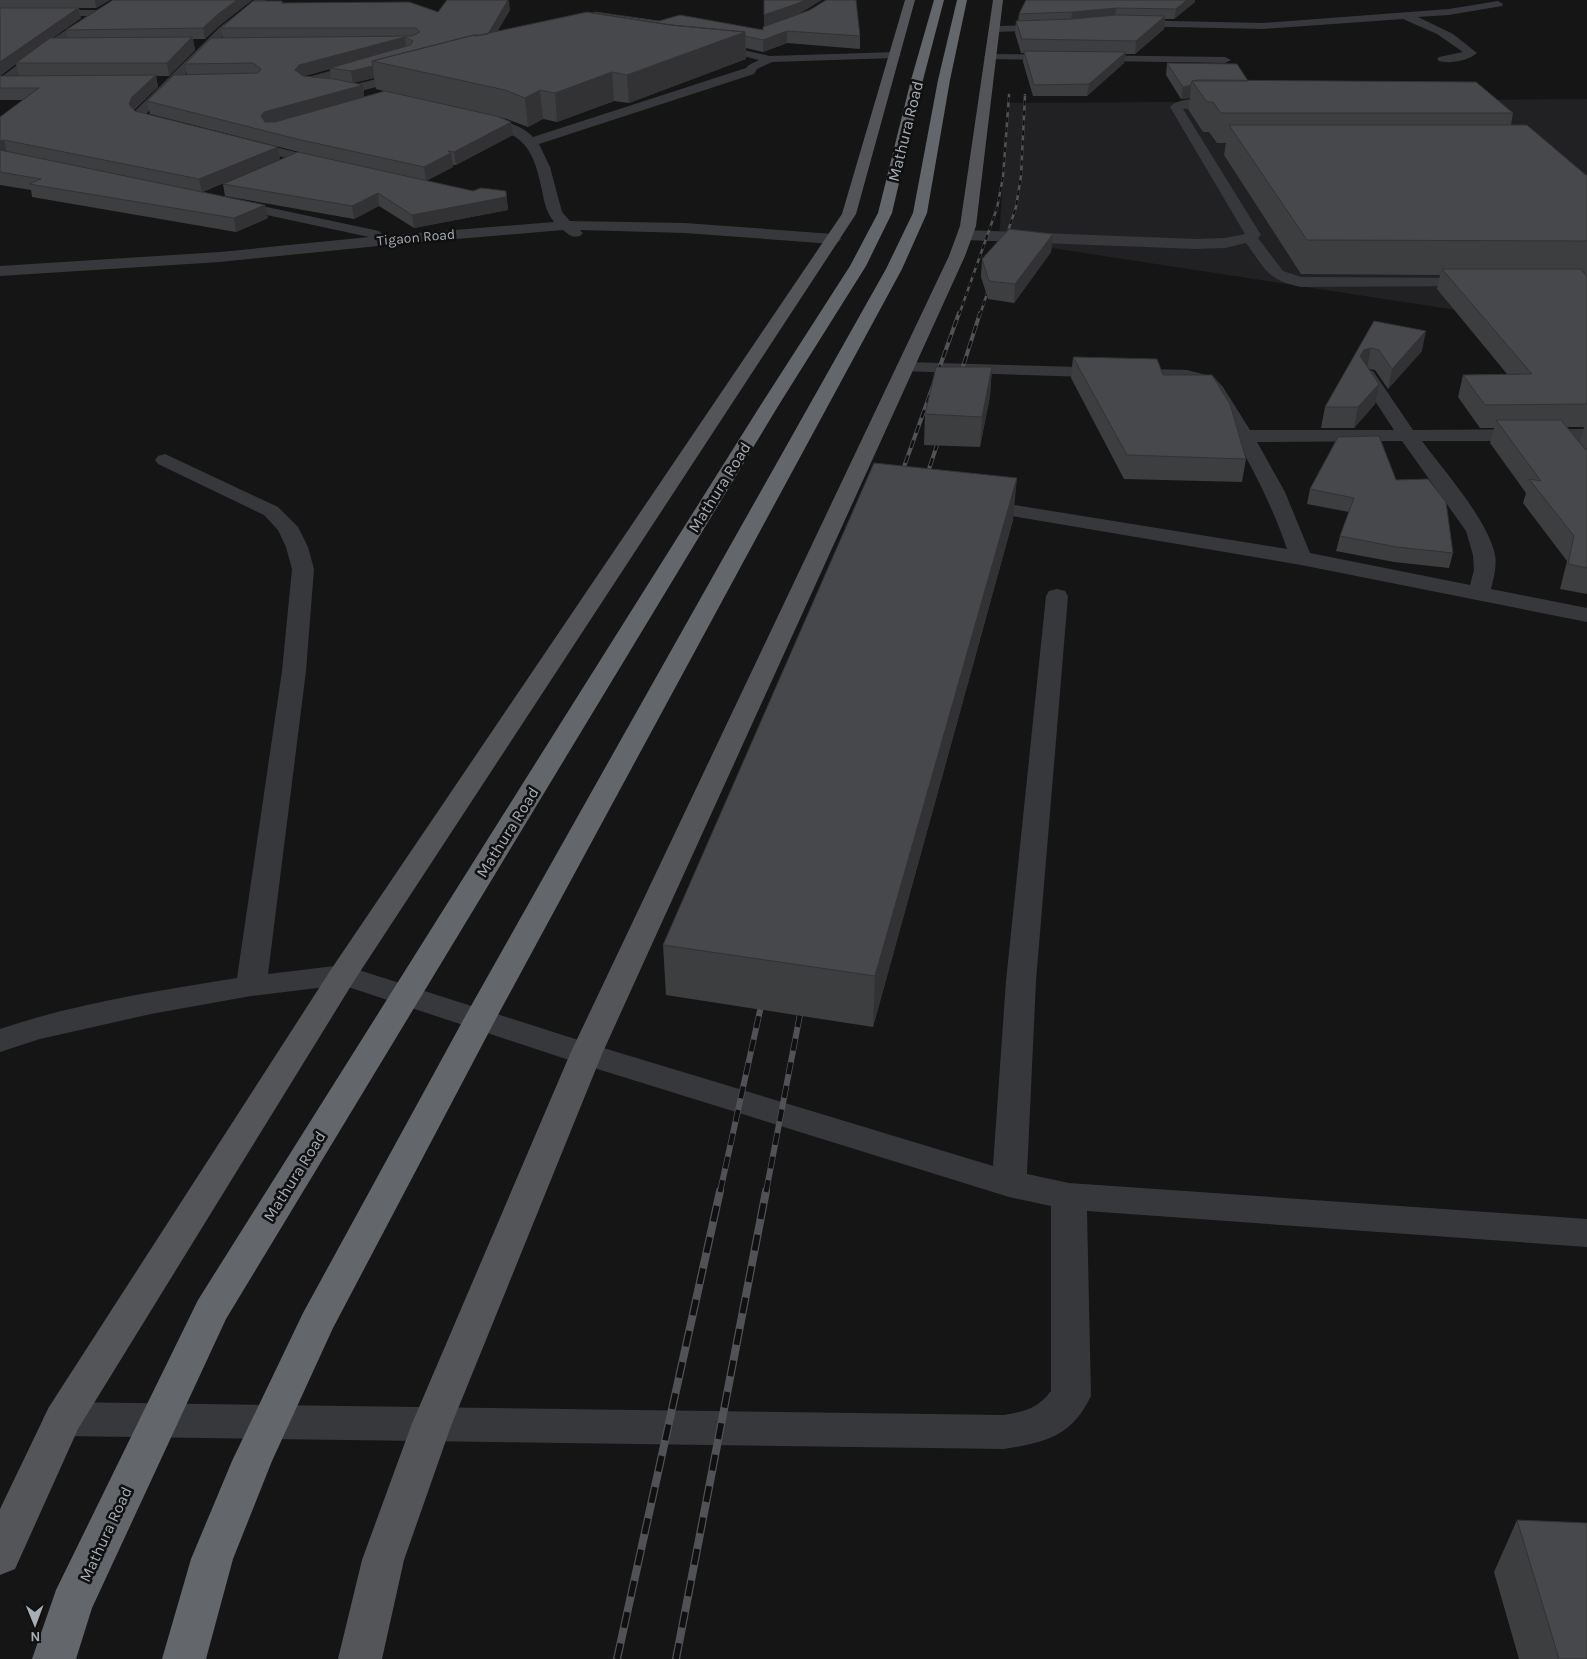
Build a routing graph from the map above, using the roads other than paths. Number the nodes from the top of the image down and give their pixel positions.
1 (261, 0) edge
2 (910, 0) edge
3 (939, 0) edge
4 (962, 0) edge
5 (998, 0) edge
6 (1498, 4) dead end
7 (111, 6) edge
8 (0, 13) edge
9 (99, 13) junction
10 (1404, 15) junction
11 (1326, 21) junction
12 (1115, 23) edge
13 (1432, 27) junction
14 (1406, 29) dead end
15 (1062, 31) edge
16 (1352, 33) dead end
17 (993, 40) junction
18 (229, 45) edge
19 (49, 46) junction
20 (69, 46) edge
21 (189, 46) edge
22 (209, 46) junction
23 (691, 48) edge
24 (895, 55) junction
25 (770, 59) junction
26 (1443, 59) dead end
27 (380, 60) edge
28 (1225, 60) dead end
29 (419, 72) edge
30 (175, 80) junction
31 (193, 80) edge
32 (157, 81) edge
33 (1, 82) edge
34 (20, 82) edge
35 (353, 89) junction
36 (378, 95) edge
37 (1243, 104) edge
38 (463, 115) edge
39 (180, 128) edge
40 (229, 139) edge
41 (531, 142) junction
42 (1200, 149) junction
43 (1220, 149) edge
44 (299, 158) junction
45 (282, 165) edge
46 (336, 166) edge
47 (214, 200) edge
48 (572, 229) junction
49 (965, 235) junction
50 (1250, 238) junction
51 (398, 239) junction
52 (830, 244) junction
53 (0, 272) edge
54 (0, 282) edge
55 (1488, 283) edge
56 (904, 367) junction
57 (1368, 375) edge
58 (1560, 435) junction
59 (1587, 435) edge
60 (1244, 436) junction
61 (1408, 436) junction
62 (1576, 454) edge
63 (165, 460) dead end
64 (957, 502) edge
65 (1301, 558) junction
66 (1479, 594) junction
67 (1057, 596) dead end
68 (1587, 615) edge
69 (343, 975) junction
70 (251, 986) junction
71 (0, 1041) edge
72 (586, 1054) junction
73 (1009, 1184) junction
74 (1069, 1196) junction
75 (1587, 1233) edge
76 (63, 1419) junction
77 (431, 1426) junction
78 (0, 1555) edge
79 (54, 1659) edge
80 (184, 1659) edge
81 (360, 1659) edge

1 - 22 street
2 - 24 main road
3 - 79 highway, Mathura Road
4 - 80 highway, Mathura Road
5 - 17 main road
6 - 10 street
7 - 9 street
8 - 9 street
9 - 19 street
10 - 11 street
10 - 13 street
11 - 12 street
11 - 16 street
13 - 14 street
13 - 26 street
15 - 17 street
17 - 28 street
17 - 49 main road
18 - 22 street
19 - 20 street
19 - 33 street
21 - 22 street
22 - 30 street
23 - 25 street
24 - 25 street
24 - 52 main road
25 - 41 street
27 - 35 street
29 - 35 street
30 - 31 street
30 - 32 street
30 - 39 street
33 - 34 street
35 - 36 street
37 - 42 street
38 - 41 street
40 - 44 street
41 - 48 street
42 - 43 street
42 - 50 street
44 - 45 street
44 - 46 street
47 - 51 street
48 - 51 street, Tigaon Road
48 - 52 street, Tigaon Road
48 - 54 street, Tigaon Road
49 - 50 street
49 - 56 main road
50 - 55 street
51 - 53 street, Tigaon Road
52 - 69 main road
56 - 60 street
56 - 72 main road
57 - 61 street
58 - 59 street
58 - 61 street
58 - 62 street
60 - 61 street
60 - 65 street
61 - 66 street
63 - 70 street
64 - 65 street
65 - 66 street
66 - 68 street
67 - 73 street
69 - 70 street
69 - 72 street
69 - 76 main road
70 - 71 street
72 - 73 street
72 - 77 main road
73 - 74 street
74 - 75 street
74 - 77 street
76 - 77 street
76 - 78 main road
77 - 81 main road

